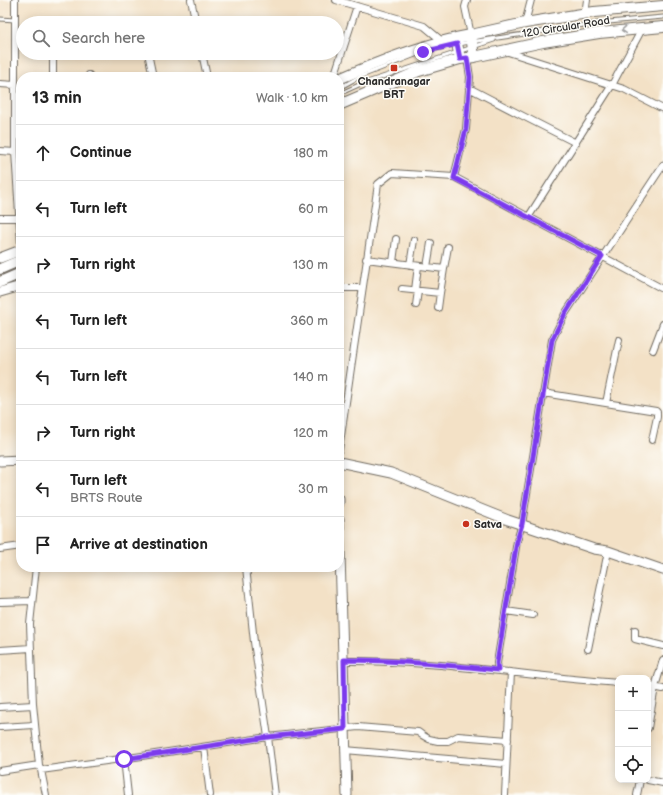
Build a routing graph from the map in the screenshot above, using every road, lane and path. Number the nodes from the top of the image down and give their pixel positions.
1 (15, 0) edge
2 (191, 0) edge
3 (336, 0) edge
4 (467, 0) edge
5 (531, 0) edge
6 (587, 0) edge
7 (357, 6) junction
8 (663, 6) edge
9 (585, 14) junction
10 (194, 16) edge
11 (663, 17) edge
12 (0, 19) edge
13 (15, 20) junction
14 (524, 24) junction
15 (663, 27) edge
16 (642, 29) junction
17 (442, 41) junction
18 (344, 46) edge
19 (465, 48) junction
20 (502, 50) junction
21 (53, 60) edge
22 (149, 60) edge
23 (204, 60) edge
24 (340, 60) edge
25 (53, 72) edge
26 (152, 72) edge
27 (207, 72) edge
28 (336, 72) edge
29 (344, 77) edge
30 (0, 84) edge
31 (344, 85) edge
32 (612, 85) junction
33 (15, 86) junction
34 (469, 88) junction
35 (344, 92) edge
36 (344, 103) edge
37 (663, 109) edge
38 (576, 143) junction
39 (0, 151) edge
40 (15, 152) junction
41 (16, 159) edge
42 (663, 165) edge
43 (454, 178) junction
44 (529, 216) junction
45 (0, 218) edge
46 (16, 218) edge
47 (396, 238) dead end
48 (414, 240) dead end
49 (431, 244) dead end
50 (448, 247) dead end
51 (16, 252) edge
52 (602, 256) junction
53 (0, 258) edge
54 (366, 260) junction
55 (16, 262) edge
56 (393, 262) junction
57 (410, 265) junction
58 (418, 266) junction
59 (427, 267) junction
60 (0, 269) edge
61 (444, 269) junction
62 (16, 275) edge
63 (0, 282) edge
64 (16, 287) edge
65 (344, 288) edge
66 (362, 288) junction
67 (402, 289) dead end
68 (663, 289) edge
69 (417, 290) junction
70 (0, 292) edge
71 (440, 293) junction
72 (416, 305) dead end
73 (438, 308) dead end
74 (663, 324) edge
75 (619, 340) dead end
76 (653, 350) dead end
77 (543, 393) junction
78 (606, 402) junction
79 (344, 415) edge
80 (652, 440) dead end
81 (16, 460) edge
82 (0, 461) edge
83 (344, 463) edge
84 (522, 524) junction
85 (16, 547) edge
86 (0, 549) edge
87 (608, 551) junction
88 (663, 570) edge
89 (35, 572) edge
90 (247, 572) edge
91 (341, 572) edge
92 (32, 601) junction
93 (0, 602) edge
94 (506, 611) junction
95 (533, 615) dead end
96 (634, 630) dead end
97 (663, 646) edge
98 (31, 648) junction
99 (588, 649) dead end
100 (0, 650) edge
101 (344, 660) junction
102 (663, 660) edge
103 (498, 670) junction
104 (511, 672) junction
105 (615, 683) edge
106 (651, 686) edge
107 (663, 689) edge
108 (33, 705) junction
109 (0, 707) edge
110 (35, 725) junction
111 (0, 727) edge
112 (345, 729) junction
113 (268, 737) junction
114 (508, 740) junction
115 (204, 747) junction
116 (345, 750) junction
117 (124, 759) junction
118 (506, 764) junction
119 (40, 768) junction
120 (0, 771) edge
121 (651, 781) edge
122 (639, 783) edge
123 (663, 783) edge
124 (46, 795) edge
125 (128, 795) edge
126 (210, 795) edge
127 (275, 795) edge
128 (347, 795) edge
129 (505, 795) edge
130 (637, 795) edge

1 - 13 street
2 - 10 street
3 - 7 street
4 - 19 street
5 - 14 street
6 - 9 street
7 - 17 street
7 - 18 street
8 - 9 main road, 120 Circular Road
9 - 14 main road, 120 Circular Road
11 - 19 lane
12 - 13 lane
13 - 33 street
14 - 19 main road, 120 Circular Road
15 - 16 main road, 120 Circular Road
16 -> 20 main road, 120 Circular Road
16 - 32 street
17 - 19 main road, 120 Circular Road
17 - 29 main road, 120 Circular Road
19 - 20 main road, 120 Circular Road
19 - 31 lane
19 - 34 street
19 - 35 lane
19 - 36 main road, 120 Circular Road
20 - 32 street
21 - 25 street
22 - 26 street
23 - 27 street
24 - 28 street
30 - 33 street
32 - 37 street
32 - 38 street
33 - 40 street
34 - 38 street
34 - 43 street
38 - 44 street
39 - 40 street
40 - 41 street
42 - 52 street
43 - 44 street
43 - 54 street
44 - 52 street
45 - 46 street
47 - 56 street
48 - 57 street
49 - 59 street
50 - 61 street
51 - 53 street
52 - 68 street
52 - 77 street
54 - 56 street
54 - 66 street
55 - 60 main road
56 - 57 street
57 - 58 street
58 - 59 street
58 - 69 street
59 - 61 street
61 - 71 street
62 - 63 main road
64 - 70 street
65 - 66 street
66 - 79 street
67 - 69 street
69 - 71 street
69 - 72 street
71 - 73 street
74 - 76 street
75 - 78 street
77 - 78 street
77 - 84 street
78 - 80 street
81 - 82 street
83 - 84 street
84 - 87 street
84 - 94 street
85 - 86 street
87 - 88 street
87 - 99 street
89 - 92 street
90 - 113 street
91 - 101 street
92 - 93 street
92 - 98 street
94 - 95 street
94 - 103 street
96 - 97 street
98 - 100 street
98 - 108 street
101 - 103 street
101 - 112 street
102 - 106 street
103 - 104 street
104 - 105 street
104 - 114 street
106 - 107 street
108 - 109 street
108 - 110 street
110 - 111 street
110 - 119 street
112 - 113 street
112 - 114 street
112 - 116 street
113 - 115 street
113 - 127 street
114 - 118 street
115 - 117 street
115 - 126 street
116 - 118 street
116 - 128 street
117 - 119 street
117 - 125 street
118 - 129 street
119 - 120 street
119 - 124 street
121 - 123 street
122 - 130 street

